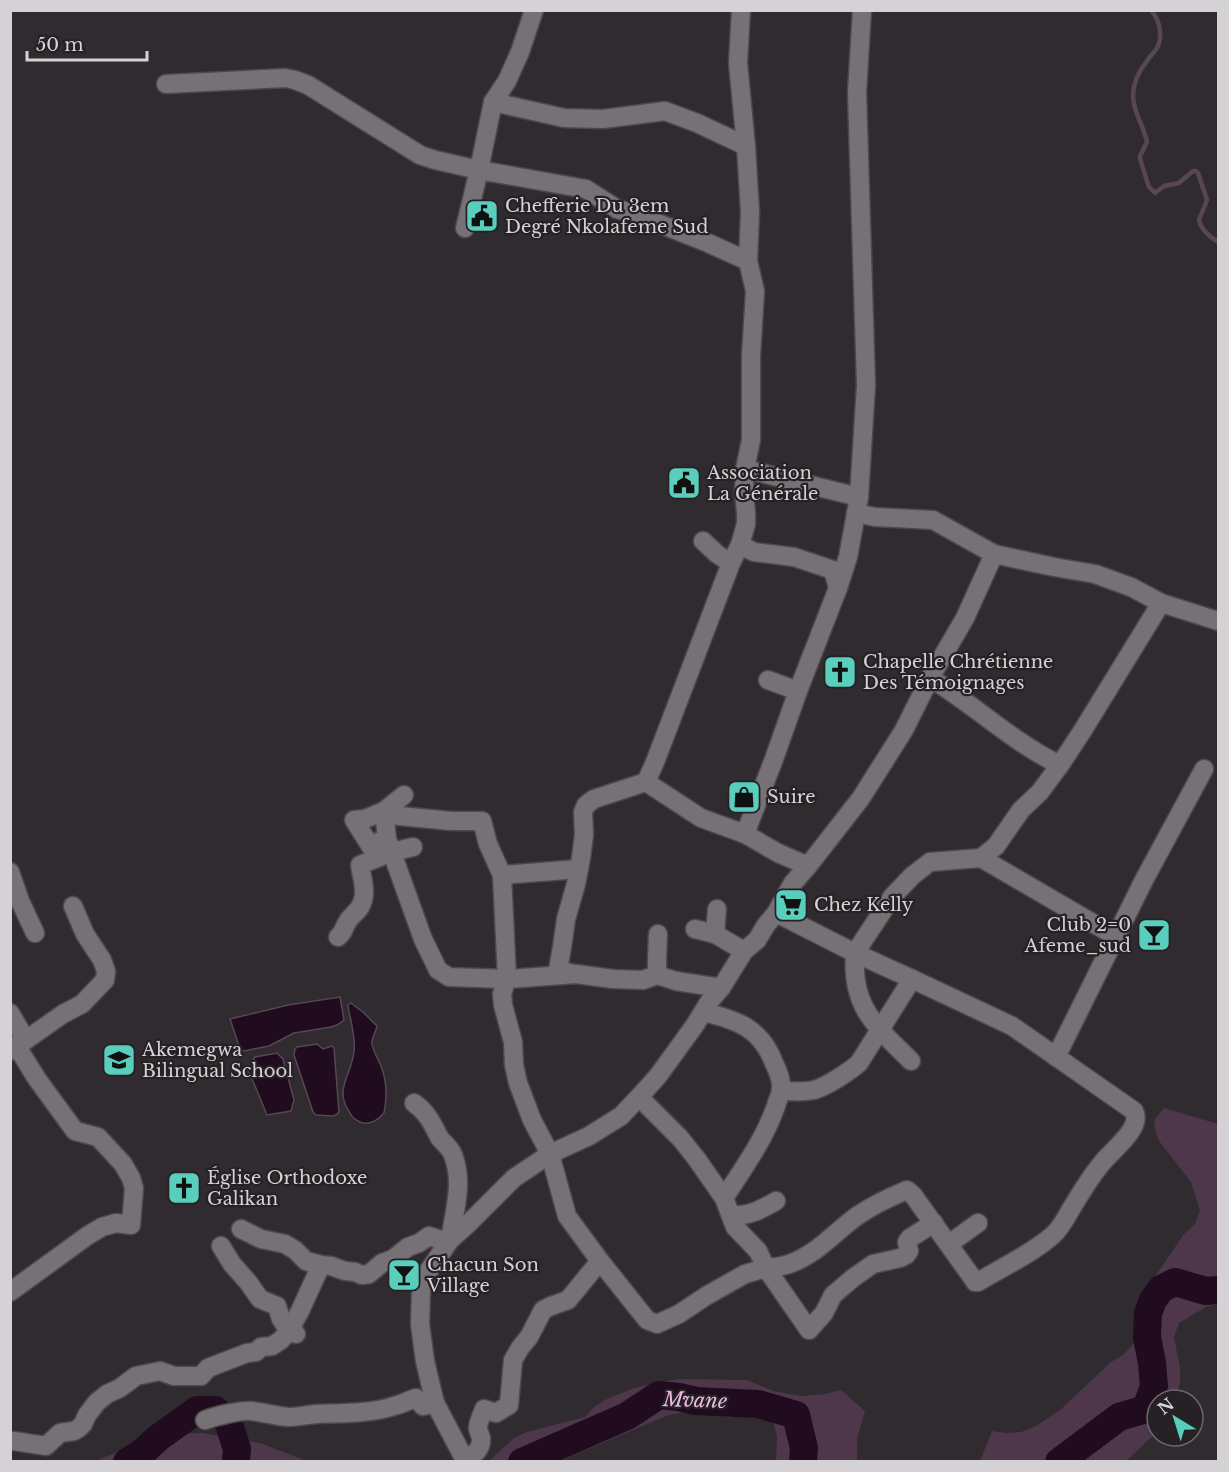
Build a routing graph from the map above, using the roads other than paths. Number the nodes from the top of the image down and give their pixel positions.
1 (534, 10) edge
2 (741, 10) edge
3 (862, 10) edge
4 (166, 84) dead end
5 (493, 102) junction
6 (746, 146) junction
7 (479, 170) junction
8 (465, 228) dead end
9 (748, 261) junction
10 (745, 469) junction
11 (858, 505) junction
12 (704, 541) dead end
13 (740, 545) junction
14 (994, 554) junction
15 (731, 563) junction
16 (838, 588) junction
17 (1161, 603) junction
18 (1218, 621) edge
19 (930, 678) junction
20 (768, 680) dead end
21 (798, 691) junction
22 (1060, 765) junction
23 (1204, 769) dead end
24 (646, 782) junction
25 (404, 795) dead end
26 (384, 811) junction
27 (745, 834) junction
28 (389, 845) junction
29 (413, 847) dead end
30 (981, 858) junction
31 (808, 866) junction
32 (579, 869) junction
33 (10, 872) edge
34 (502, 875) junction
35 (73, 906) dead end
36 (717, 909) dead end
37 (776, 913) junction
38 (695, 929) dead end
39 (35, 933) dead end
40 (658, 934) dead end
41 (715, 934) junction
42 (1115, 936) junction
43 (338, 937) dead end
44 (744, 951) junction
45 (855, 953) junction
46 (576, 974) junction
47 (657, 975) junction
48 (507, 979) junction
49 (912, 979) junction
50 (721, 988) junction
51 (704, 1012) junction
52 (10, 1013) edge
53 (879, 1029) junction
54 (17, 1045) edge
55 (1056, 1057) junction
56 (911, 1061) dead end
57 (781, 1090) junction
58 (639, 1098) junction
59 (414, 1103) dead end
60 (550, 1154) junction
61 (724, 1198) junction
62 (776, 1201) dead end
63 (732, 1215) junction
64 (750, 1215) junction
65 (934, 1223) junction
66 (978, 1223) dead end
67 (241, 1229) dead end
68 (746, 1237) junction
69 (450, 1240) junction
70 (949, 1244) junction
71 (221, 1246) dead end
72 (600, 1261) junction
73 (321, 1265) junction
74 (766, 1268) junction
75 (10, 1292) edge
76 (294, 1333) junction
77 (435, 1403) junction
78 (206, 1420) dead end
79 (14, 1441) dead end
80 (465, 1460) edge

1 - 5 street
2 - 6 street
3 - 11 street
4 - 7 street
5 - 6 street
5 - 7 street
6 - 9 street
7 - 8 street
7 - 9 street
9 - 10 street
10 - 11 street
10 - 13 street
11 - 14 street
11 - 16 street
12 - 15 street
13 - 15 street
13 - 16 street
14 - 17 street
14 - 19 street
15 - 24 street
16 - 21 street
17 - 18 street
17 - 22 street
19 - 22 street
19 - 31 street
20 - 21 street
21 - 27 street
22 - 30 street
23 - 42 street
24 - 27 street
24 - 32 street
25 - 26 street
26 - 28 street
26 - 28 street
26 - 34 street
27 - 31 street
28 - 29 street
28 - 43 street
28 - 48 street
30 - 42 street
30 - 45 street
31 - 37 street
32 - 34 street
32 - 46 street
33 - 39 street
34 - 48 street
35 - 54 street
36 - 41 street
37 - 44 street
37 - 45 street
38 - 41 street
40 - 47 street
41 - 44 street
42 - 55 street
44 - 50 street
45 - 49 street
45 - 53 street
46 - 47 street
46 - 48 street
47 - 50 street
48 - 60 street
49 - 53 street
49 - 55 street
50 - 51 street
51 - 57 street
51 - 58 street
52 - 54 street
53 - 56 street
53 - 57 street
54 - 75 street
55 - 70 street
57 - 61 street
58 - 60 street
58 - 61 street
59 - 69 street
60 - 69 street
60 - 72 street
61 - 63 street
62 - 64 street
63 - 64 street
63 - 68 street
64 - 68 street
65 - 70 street
65 - 74 street
65 - 74 street
66 - 70 street
67 - 73 street
68 - 74 street
69 - 73 street
69 - 77 street
71 - 76 street
72 - 74 street
72 - 80 street
73 - 76 street
76 - 79 street
77 - 78 street
77 - 80 street

